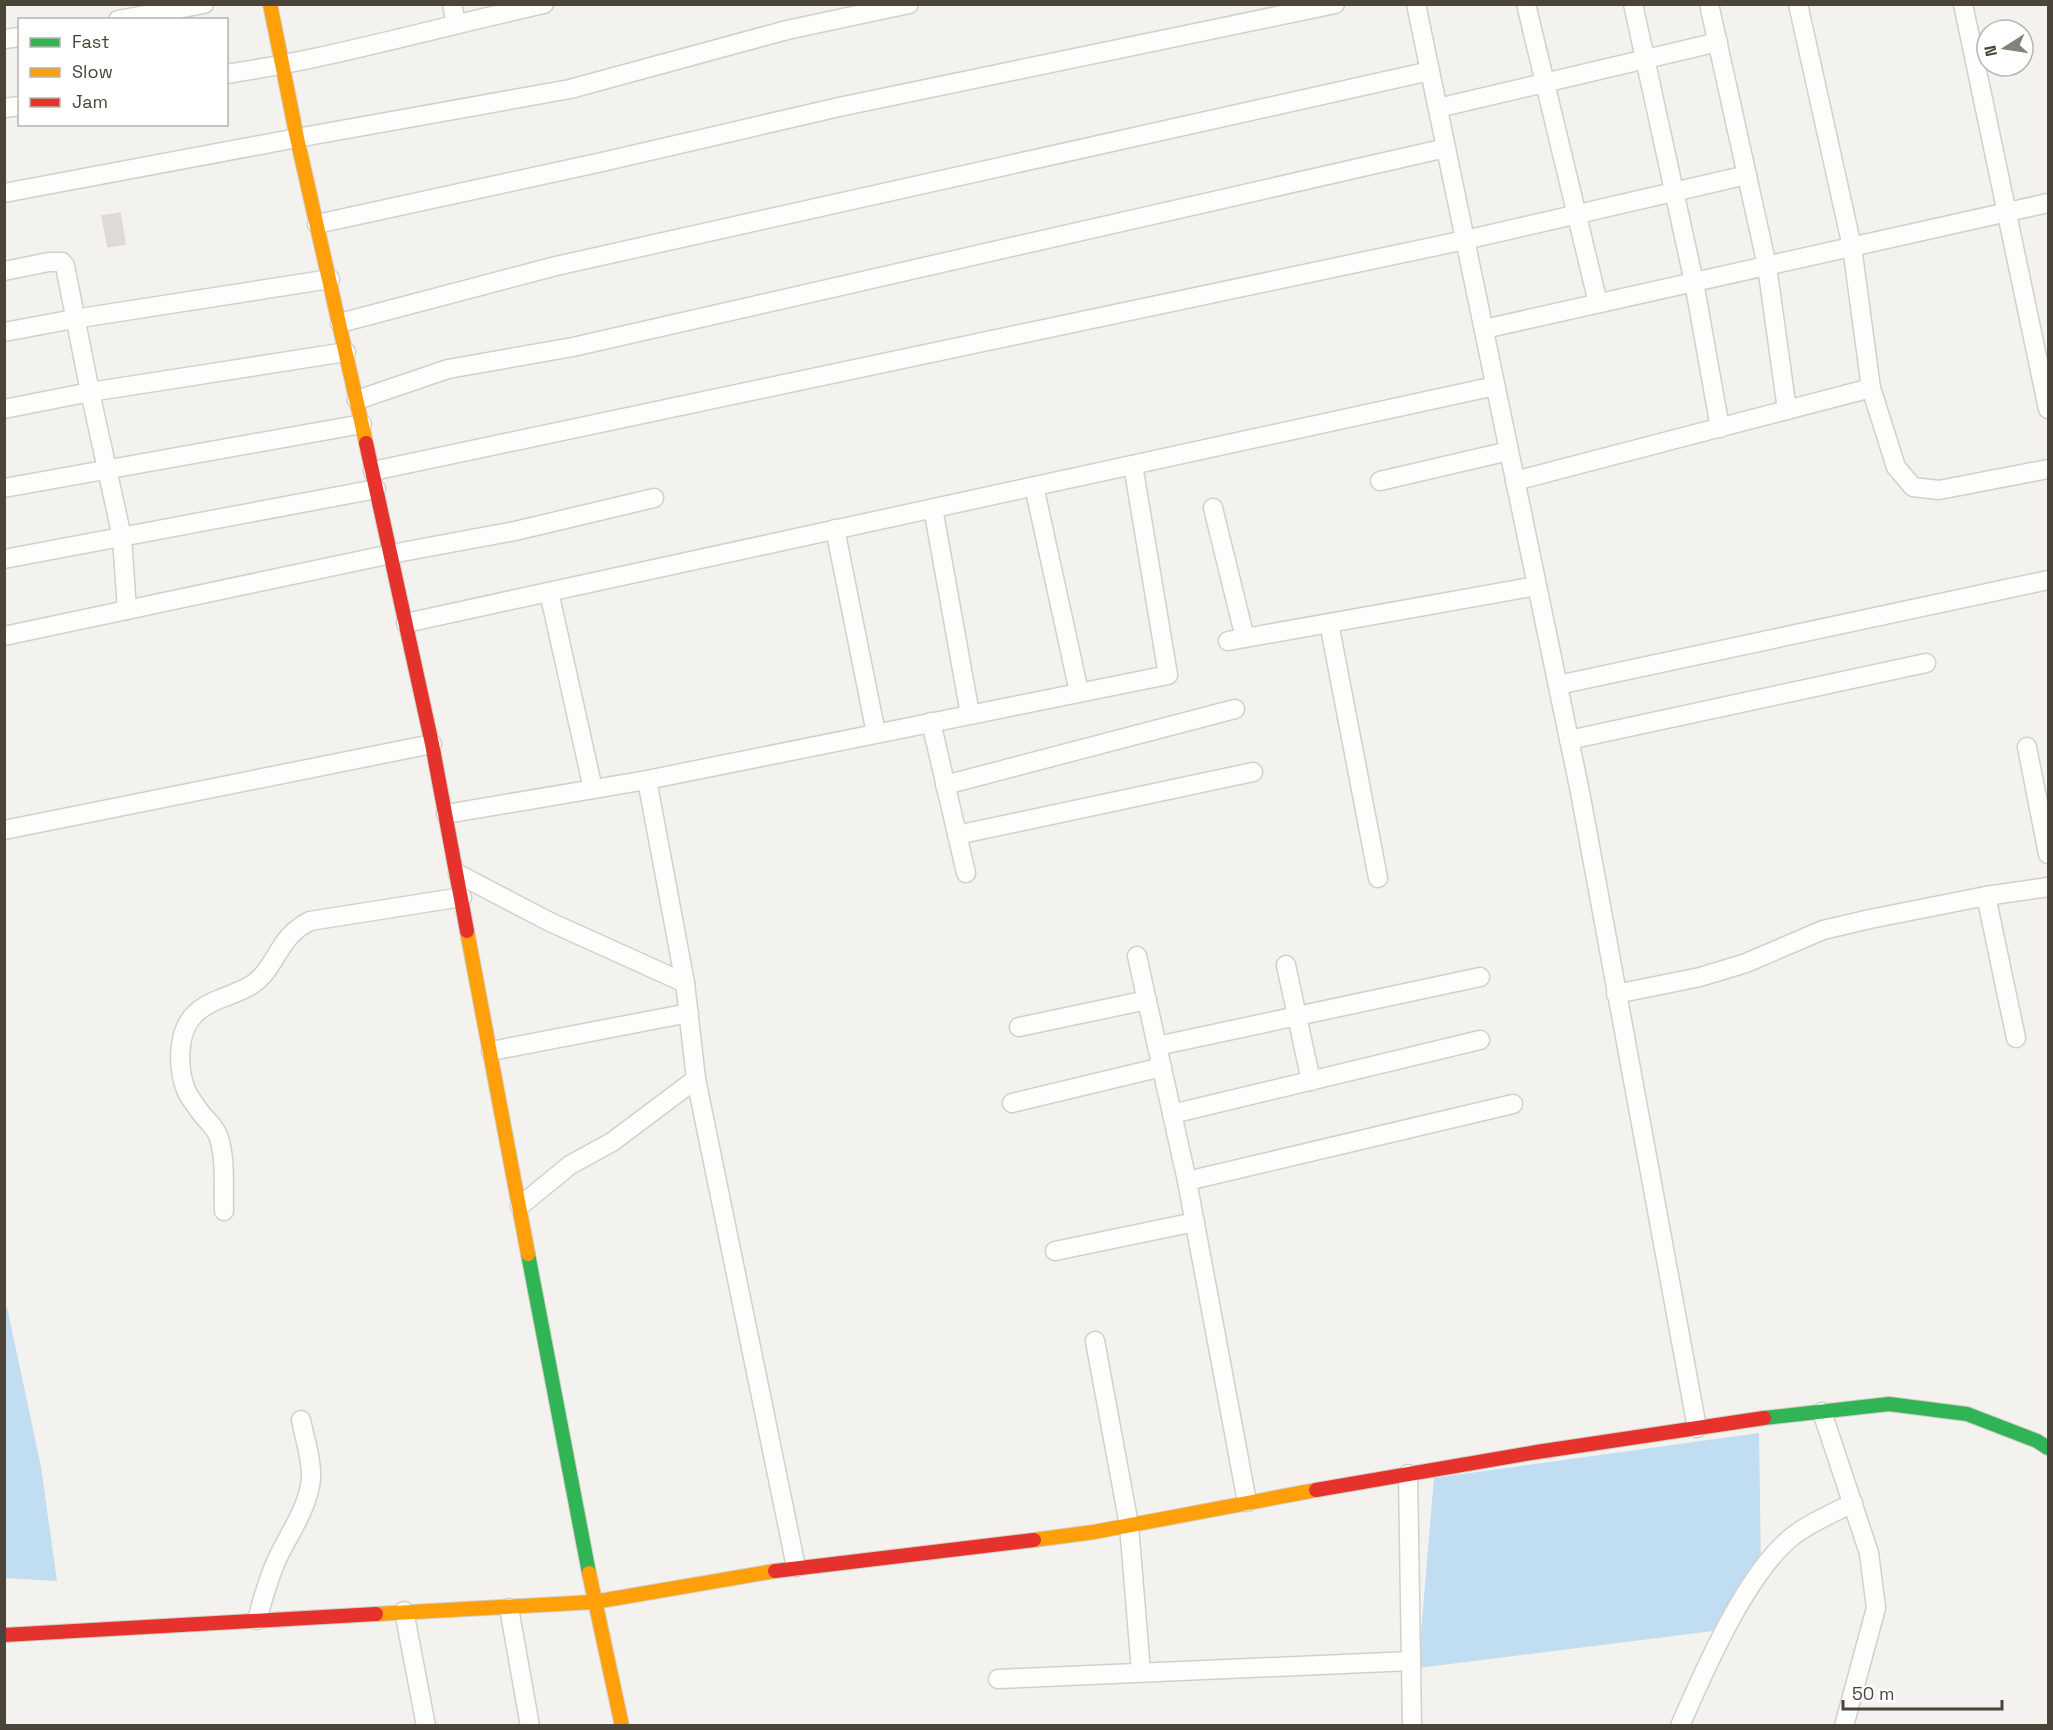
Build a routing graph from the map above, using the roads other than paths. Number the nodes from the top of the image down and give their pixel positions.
1 (204, 4) edge
2 (270, 4) edge
3 (452, 4) edge
4 (544, 4) edge
5 (909, 4) edge
6 (1335, 4) edge
7 (1416, 4) edge
8 (1526, 4) edge
9 (1632, 4) edge
10 (1709, 4) edge
11 (1798, 4) edge
12 (1963, 4) edge
13 (129, 18) edge
14 (456, 24) junction
15 (1718, 42) junction
16 (1645, 61) junction
17 (283, 65) junction
18 (1430, 71) junction
19 (228, 74) edge
20 (1546, 83) junction
21 (1438, 108) junction
22 (297, 138) junction
23 (1446, 148) junction
24 (1747, 175) junction
25 (1674, 191) junction
26 (4, 193) edge
27 (2049, 203) edge
28 (2007, 212) junction
29 (1575, 214) junction
30 (317, 224) junction
31 (1465, 240) junction
32 (1852, 247) junction
33 (1767, 266) junction
34 (4, 271) edge
35 (330, 279) junction
36 (1694, 282) junction
37 (1598, 303) junction
38 (74, 319) junction
39 (340, 323) junction
40 (1484, 328) junction
41 (4, 332) edge
42 (346, 352) junction
43 (1496, 386) junction
44 (1871, 388) junction
45 (90, 392) junction
46 (357, 400) junction
47 (4, 409) edge
48 (2049, 409) edge
49 (1787, 410) junction
50 (362, 424) junction
51 (1720, 428) junction
52 (1509, 451) junction
53 (1133, 465) junction
54 (2049, 469) edge
55 (108, 470) junction
56 (374, 480) junction
57 (1380, 481) dead end
58 (1515, 481) junction
59 (1034, 486) junction
60 (4, 488) edge
61 (654, 498) dead end
62 (933, 508) junction
63 (1213, 508) dead end
64 (835, 529) junction
65 (122, 537) junction
66 (391, 554) junction
67 (4, 559) edge
68 (2049, 580) edge
69 (1537, 586) junction
70 (549, 592) junction
71 (127, 610) junction
72 (406, 623) junction
73 (1329, 623) junction
74 (4, 636) edge
75 (1926, 663) dead end
76 (1558, 686) junction
77 (1080, 692) junction
78 (1235, 709) dead end
79 (970, 714) junction
80 (931, 722) junction
81 (876, 733) junction
82 (1569, 740) junction
83 (432, 744) junction
84 (2027, 747) dead end
85 (1253, 772) dead end
86 (647, 780) junction
87 (945, 785) junction
88 (593, 789) junction
89 (446, 814) junction
90 (4, 831) edge
91 (957, 835) junction
92 (2049, 854) edge
93 (966, 873) dead end
94 (458, 874) junction
95 (1378, 878) dead end
96 (2049, 887) edge
97 (1986, 896) junction
98 (462, 897) junction
99 (1137, 956) dead end
100 (1286, 965) dead end
101 (1480, 977) dead end
102 (685, 983) junction
103 (1616, 994) junction
104 (1147, 1000) junction
105 (689, 1013) junction
106 (1297, 1016) junction
107 (1019, 1027) dead end
108 (2016, 1038) dead end
109 (1480, 1040) dead end
110 (1157, 1046) junction
111 (491, 1051) junction
112 (1162, 1067) junction
113 (696, 1079) junction
114 (1311, 1081) junction
115 (1012, 1103) dead end
116 (1513, 1104) dead end
117 (1172, 1114) junction
118 (1187, 1181) junction
119 (520, 1206) junction
120 (224, 1211) dead end
121 (1195, 1222) junction
122 (1055, 1251) dead end
123 (1095, 1341) dead end
124 (1822, 1412) junction
125 (301, 1420) dead end
126 (1697, 1428) junction
127 (2049, 1448) edge
128 (1408, 1474) junction
129 (1247, 1502) junction
130 (1853, 1503) junction
131 (1129, 1525) junction
132 (796, 1567) junction
133 (594, 1602) junction
134 (509, 1608) junction
135 (404, 1611) junction
136 (257, 1620) junction
137 (4, 1635) edge
138 (1411, 1661) junction
139 (1140, 1672) junction
140 (998, 1679) dead end
141 (426, 1725) edge
142 (530, 1725) edge
143 (622, 1725) edge
144 (1412, 1725) edge
145 (1680, 1725) edge
146 (1844, 1725) edge

1 - 13 street
2 - 17 street
3 - 14 street
4 - 14 street
5 - 22 street
6 - 30 street
7 - 18 street
8 - 20 street
9 - 16 street
10 - 15 street
11 - 32 street
12 - 28 street
14 - 17 street
15 - 16 street
15 - 24 street
16 - 20 street
16 - 25 street
17 - 19 street
17 - 22 street
18 - 21 street
18 - 39 street
20 - 21 street
20 - 29 street
21 - 23 street
22 - 26 street
22 - 30 street
23 - 31 street
23 - 46 street
24 - 25 street
24 - 33 street
25 - 29 street
25 - 36 street
27 - 28 street
28 - 32 street
28 - 48 street
29 - 31 street
29 - 37 street
30 - 35 street
31 - 40 street
31 - 56 street
32 - 33 street
32 - 44 street
33 - 36 street
33 - 49 street
34 - 38 street
35 - 38 street
35 - 39 street
36 - 37 street
36 - 51 street
37 - 40 street
38 - 41 street
38 - 45 street
39 - 42 street
40 - 43 street
42 - 45 street
42 - 46 street
43 - 52 street
43 - 53 street
44 - 49 street
44 - 54 street
45 - 47 street
45 - 55 street
46 - 50 street
49 - 51 street
50 - 55 street
50 - 56 street
51 - 58 street
52 - 57 street
52 - 58 street
53 - 59 street
53 - 77 street
55 - 60 street
55 - 65 street
56 - 65 street
56 - 66 street
58 - 69 street
59 - 62 street
59 - 77 street
61 - 66 street
62 - 64 street
62 - 79 street
63 - 73 street
64 - 70 street
64 - 81 street
65 - 67 street
65 - 71 street
66 - 71 street
66 - 72 street
68 - 76 street
69 - 73 street
69 - 76 street
70 - 72 street
70 - 88 street
71 - 74 street
72 - 83 street
73 - 95 street
75 - 82 street
76 - 82 street
77 - 79 street
78 - 87 street
79 - 80 street
80 - 81 street
80 - 87 street
81 - 86 street
82 - 103 street
83 - 89 street
83 - 90 street
84 - 92 street
85 - 91 street
86 - 88 street
86 - 102 street
87 - 91 street
88 - 89 street
89 - 94 street
91 - 93 street
94 - 98 street
94 - 102 street
96 - 97 street
97 - 103 street
97 - 108 street
98 - 111 street
98 - 120 street
99 - 104 street
100 - 106 street
101 - 106 street
102 - 105 street
103 - 126 street
104 - 107 street
104 - 110 street
105 - 111 street
105 - 113 street
106 - 110 street
106 - 114 street
109 - 114 street
110 - 112 street
111 - 119 street
112 - 115 street
112 - 117 street
113 - 119 street
113 - 132 street
114 - 117 street
116 - 118 street
117 - 118 street
118 - 121 street
119 - 133 street
121 - 122 street
121 - 129 street
123 - 131 street
124 - 126 street
124 - 127 street
124 - 130 street
125 - 136 street
126 - 128 street
128 - 129 street
128 - 138 street
129 - 131 street
130 - 145 street
130 - 146 street
131 - 132 street
131 - 139 street
132 - 133 street
133 - 134 street
133 - 143 street
134 - 135 street
134 - 142 street
135 - 136 street
135 - 141 street
136 - 137 street
138 - 139 street
138 - 144 street
139 - 140 street

